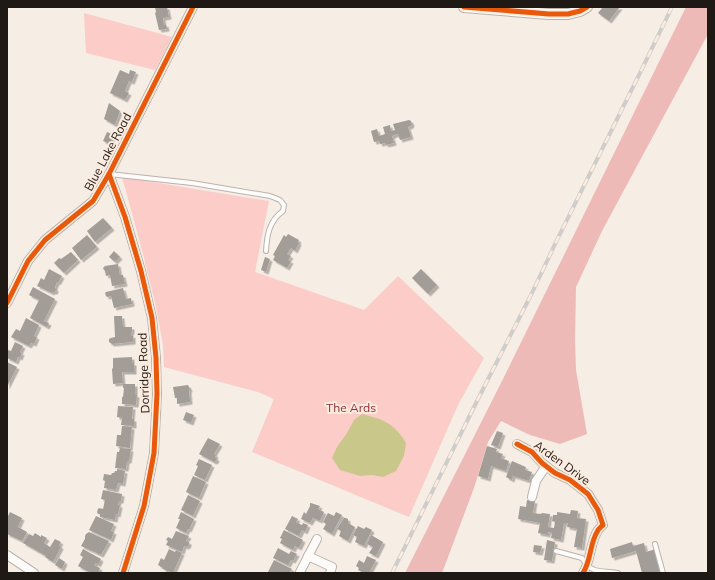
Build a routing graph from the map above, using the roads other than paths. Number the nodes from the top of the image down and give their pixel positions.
1 (464, 7) edge
2 (587, 7) edge
3 (190, 9) edge
4 (109, 174) junction
5 (266, 251) dead end
6 (7, 303) edge
7 (517, 444) dead end
8 (546, 466) junction
9 (532, 497) dead end
10 (317, 539) dead end
11 (655, 544) dead end
12 (556, 551) dead end
13 (7, 555) edge
14 (308, 556) junction
15 (585, 569) edge
16 (300, 572) edge
17 (34, 573) edge
18 (123, 573) edge
19 (330, 573) edge
20 (618, 573) edge
21 (662, 573) edge

1 - 2 street
3 - 4 street, Blue Lake Road
4 - 5 lane
4 - 6 street, Blue Lake Road
4 - 18 street, Dorridge Road
7 - 8 street, Arden Drive
8 - 9 street
8 - 15 street, Arden Drive
10 - 14 street
11 - 21 lane
12 - 15 lane
13 - 17 street
14 - 16 street
14 - 19 street
15 - 20 lane

